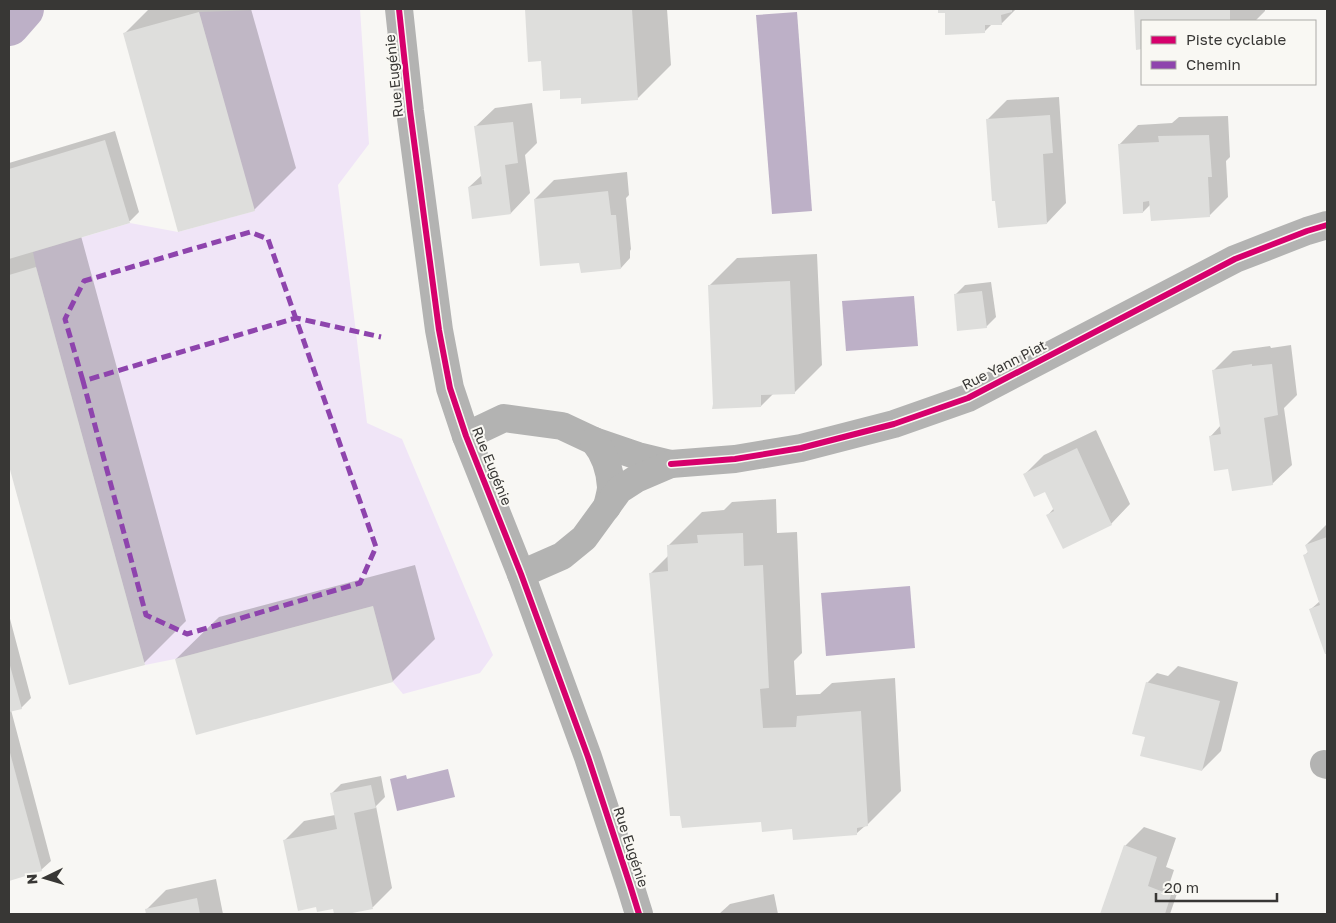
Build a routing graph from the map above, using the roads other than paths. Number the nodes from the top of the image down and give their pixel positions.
1 (399, 9) edge
2 (1327, 225) edge
3 (466, 436) junction
4 (594, 441) junction
5 (671, 464) junction
6 (607, 507) junction
7 (521, 574) junction
8 (639, 914) edge

1 - 3 street, Rue Eugénie
2 - 5 street, Rue Yann Piat
3 - 4 street, Rue Yann Piat
3 - 7 street, Rue Eugénie
4 - 5 street, Rue Yann Piat
4 - 6 street, Rue Yann Piat
5 - 6 street, Rue Yann Piat
6 - 7 street, Rue Yann Piat
7 - 8 street, Rue Eugénie

